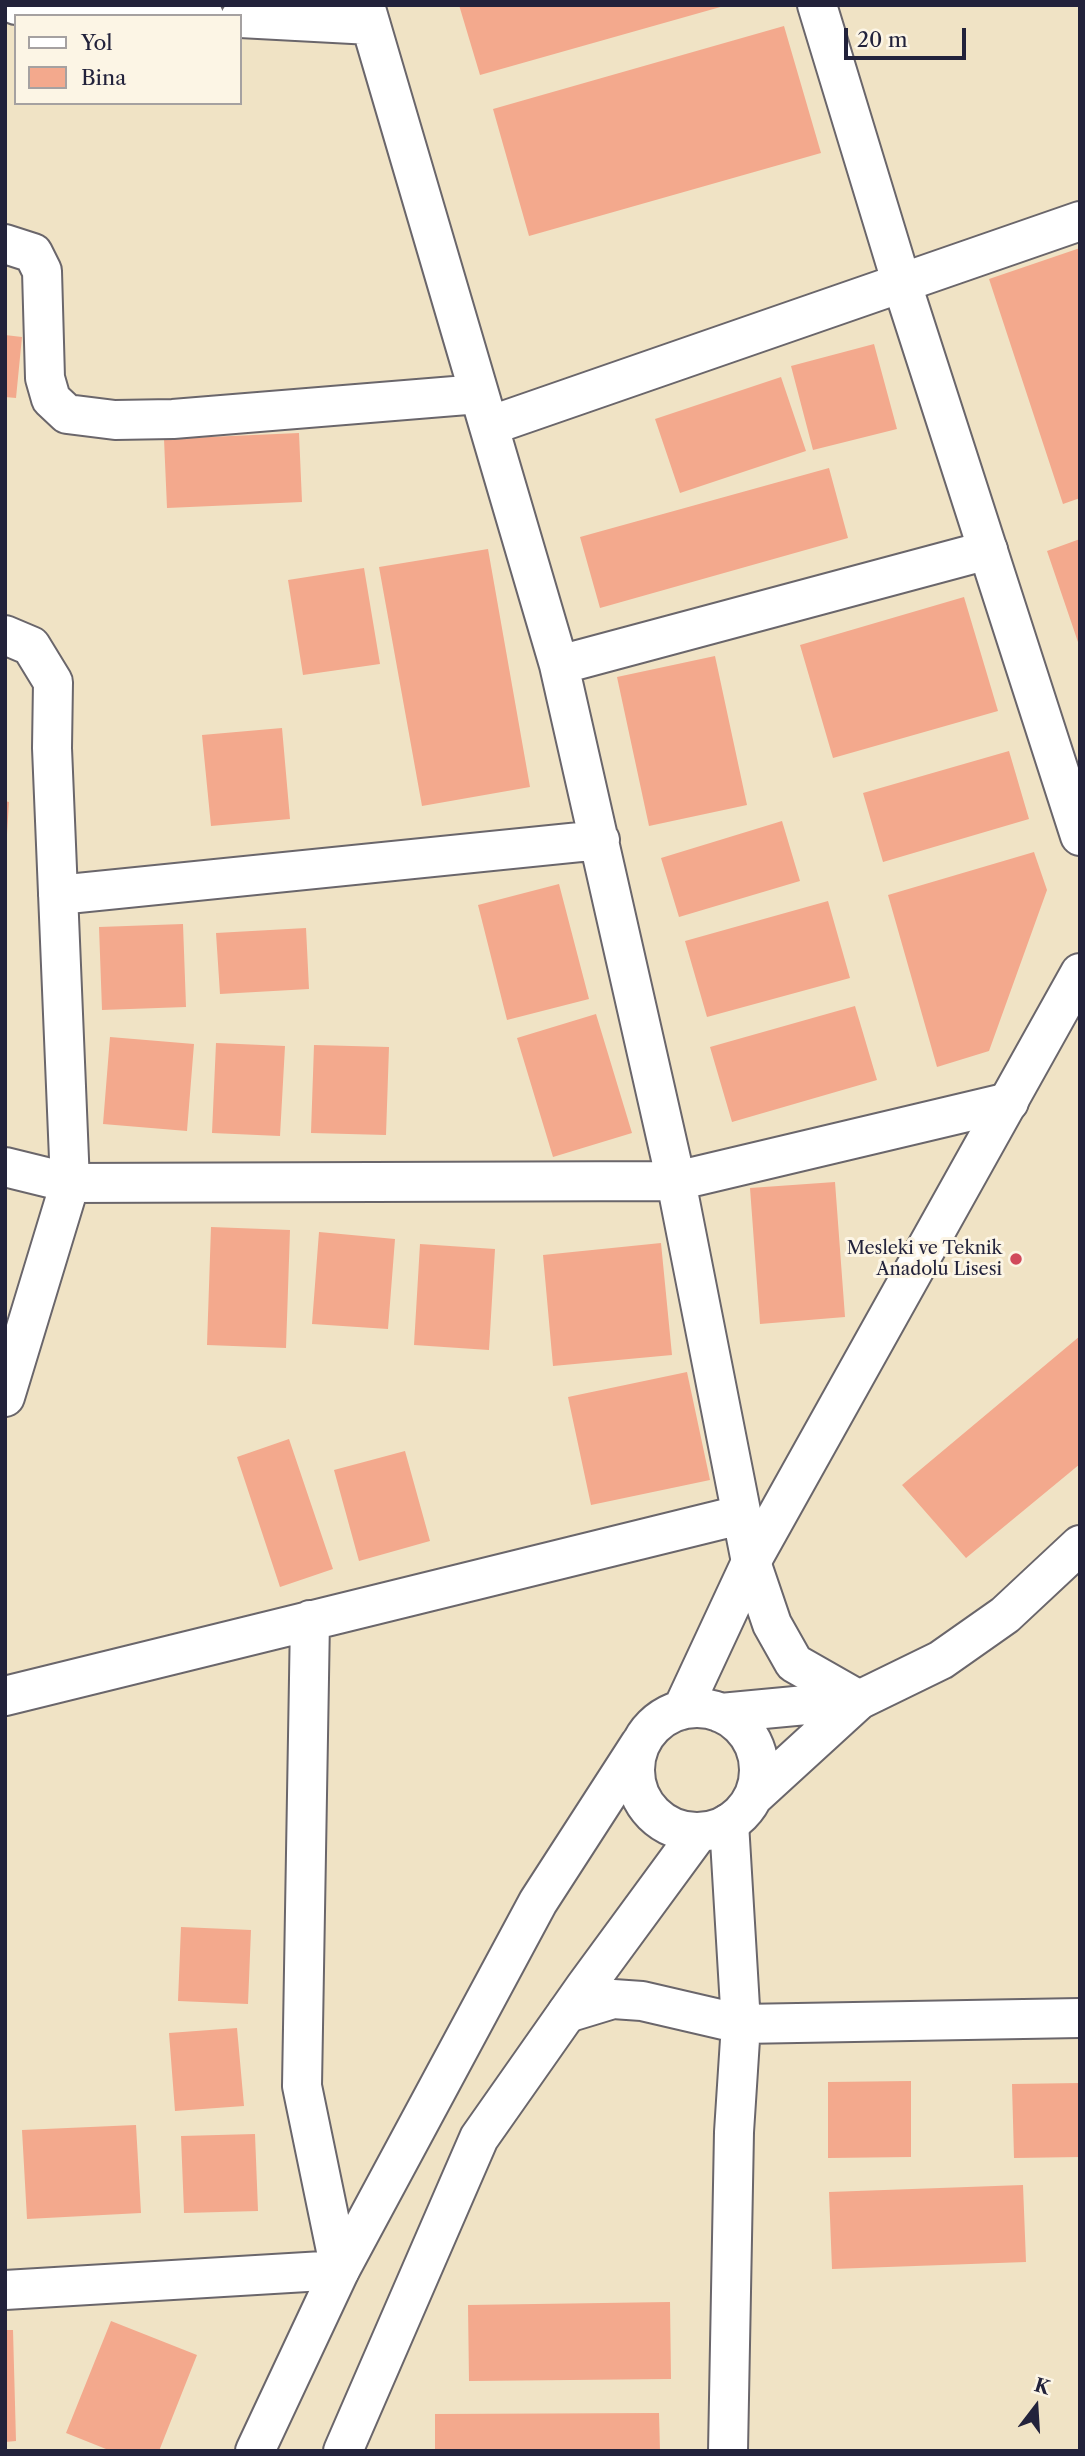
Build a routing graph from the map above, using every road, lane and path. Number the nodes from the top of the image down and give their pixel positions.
1 (16, 5) edge
2 (817, 5) edge
3 (170, 14) edge
4 (368, 15) edge
5 (242, 18) edge
6 (1080, 221) edge
7 (5, 244) edge
8 (901, 281) junction
9 (484, 410) junction
10 (988, 550) junction
11 (5, 635) edge
12 (559, 665) junction
13 (1080, 836) edge
14 (600, 841) junction
15 (58, 895) junction
16 (1080, 973) edge
17 (1009, 1102) junction
18 (5, 1167) edge
19 (676, 1181) junction
20 (70, 1182) junction
21 (5, 1397) edge
22 (740, 1515) junction
23 (1080, 1545) edge
24 (751, 1562) junction
25 (310, 1620) junction
26 (5, 1696) edge
27 (859, 1700) junction
28 (682, 1710) junction
29 (721, 1713) junction
30 (640, 1744) junction
31 (727, 1817) junction
32 (567, 2012) junction
33 (1080, 2018) edge
34 (741, 2024) junction
35 (340, 2270) junction
36 (5, 2290) edge
37 (255, 2451) edge
38 (343, 2451) edge
39 (728, 2451) edge

1 - 3 street
2 - 8 street
4 - 5 street
4 - 9 street
6 - 8 street
7 - 9 street
8 - 9 street
8 - 10 street
9 - 12 street
10 - 12 street
10 - 13 street
11 - 15 street
12 - 14 street
14 - 15 street
14 - 19 street
15 - 20 street
16 - 17 street
17 - 19 street
17 - 24 street
18 - 20 street
19 - 20 street
19 - 22 street
20 - 21 street
22 - 24 street
22 - 25 street
23 - 27 street
24 - 27 street
24 - 28 street
25 - 26 street
25 - 35 street
27 - 29 street
27 - 31 street
28 - 29 street
28 - 30 street
29 - 31 street
30 - 31 street
30 - 35 street
31 - 32 street
31 - 34 street
32 - 34 street
32 - 38 street
33 - 34 street
34 - 39 street
35 - 36 street
35 - 37 street

